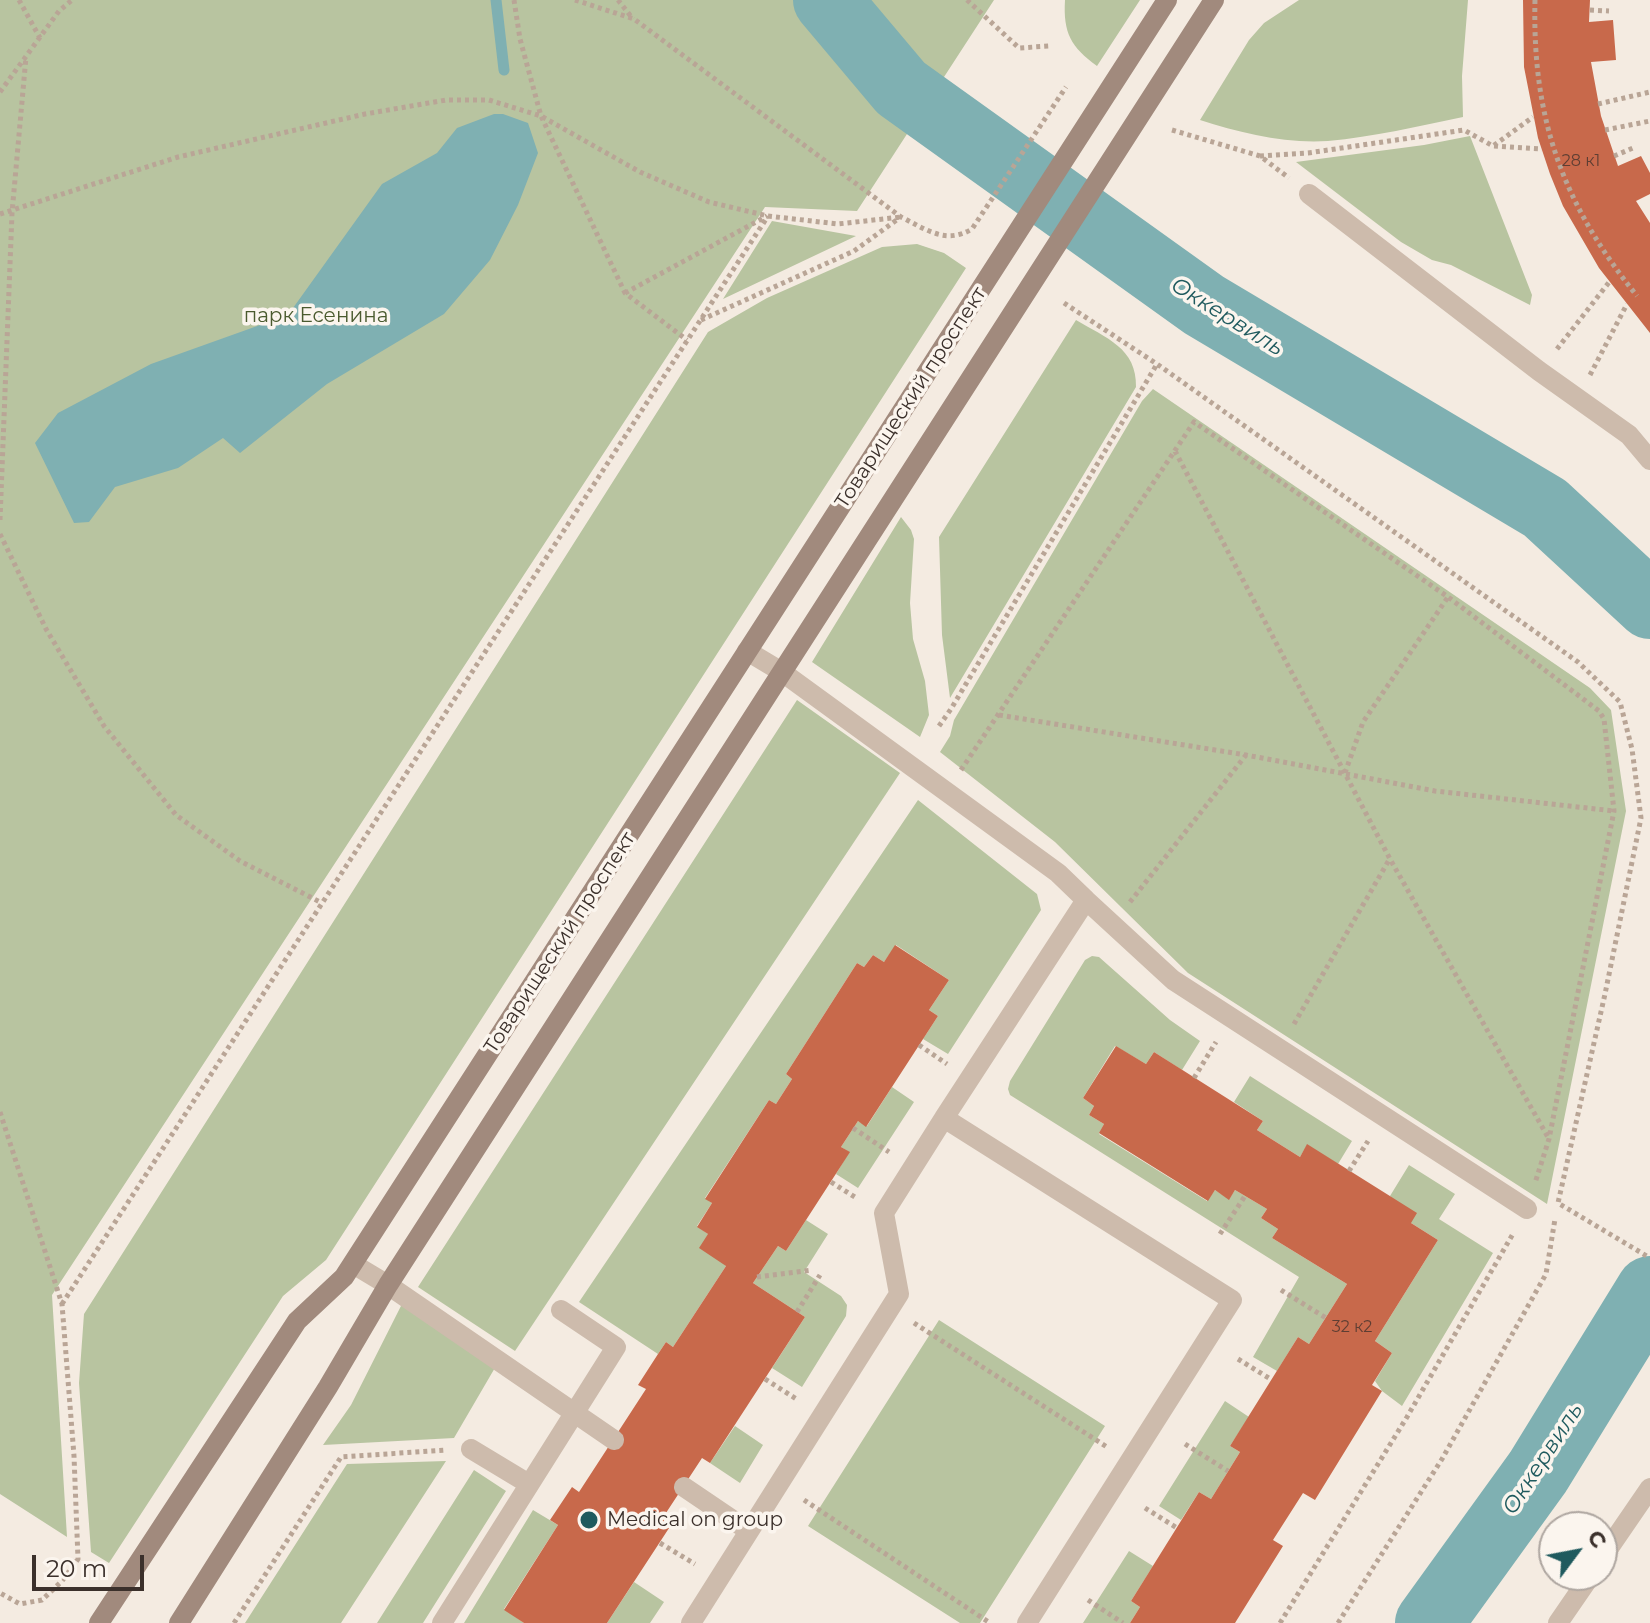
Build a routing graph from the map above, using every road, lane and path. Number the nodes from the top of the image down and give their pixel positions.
1 (19, 0) edge
2 (72, 0) edge
3 (514, 0) edge
4 (575, 0) edge
5 (618, 0) edge
6 (967, 0) edge
7 (1167, 0) edge
8 (1214, 0) edge
9 (1535, 0) edge
10 (1590, 10) dead end
11 (1609, 11) dead end
12 (634, 19) junction
13 (40, 38) junction
14 (1049, 46) dead end
15 (26, 57) junction
16 (1066, 87) dead end
17 (0, 92) edge
18 (1650, 92) edge
19 (1598, 104) dead end
20 (541, 116) junction
21 (1533, 117) dead end
22 (1650, 121) edge
23 (1172, 130) dead end
24 (1605, 130) dead end
25 (1493, 146) junction
26 (1633, 148) dead end
27 (1542, 149) dead end
28 (1260, 156) junction
29 (1614, 156) dead end
30 (1309, 194) joint
31 (12, 213) junction
32 (0, 214) edge
33 (768, 216) junction
34 (901, 217) junction
35 (1610, 281) dead end
36 (625, 293) junction
37 (1637, 296) dead end
38 (1064, 303) dead end
39 (1627, 304) dead end
40 (701, 320) junction
41 (687, 340) junction
42 (1157, 364) junction
43 (1539, 371) junction
44 (1578, 397) junction
45 (1, 440) edge
46 (1175, 451) junction
47 (1650, 460) edge
48 (0, 520) edge
49 (0, 534) edge
50 (1448, 597) junction
51 (747, 651) junction
52 (782, 672) junction
53 (998, 715) junction
54 (939, 726) dead end
55 (1246, 755) junction
56 (964, 765) junction
57 (976, 774) dead end
58 (1345, 774) junction
59 (947, 792) junction
60 (1614, 811) junction
61 (1390, 859) junction
62 (1086, 900) junction
63 (322, 903) junction
64 (1128, 905) dead end
65 (1216, 1042) dead end
66 (919, 1045) dead end
67 (1280, 1049) junction
68 (939, 1059) dead end
69 (1194, 1078) dead end
70 (0, 1112) edge
71 (944, 1118) junction
72 (853, 1128) dead end
73 (1549, 1139) junction
74 (1368, 1141) dead end
75 (889, 1152) dead end
76 (1349, 1171) dead end
77 (1522, 1177) dead end
78 (831, 1182) dead end
79 (1245, 1196) dead end
80 (858, 1199) dead end
81 (1558, 1203) junction
82 (1527, 1209) joint
83 (1220, 1234) dead end
84 (1650, 1258) edge
85 (353, 1264) junction
86 (812, 1270) dead end
87 (820, 1275) dead end
88 (757, 1277) dead end
89 (388, 1285) junction
90 (1281, 1290) dead end
91 (62, 1304) junction
92 (890, 1308) junction
93 (561, 1310) dead end
94 (797, 1312) dead end
95 (1326, 1318) dead end
96 (1238, 1359) dead end
97 (765, 1379) dead end
98 (1272, 1380) dead end
99 (799, 1401) dead end
100 (574, 1413) junction
101 (614, 1440) dead end
102 (1185, 1444) dead end
103 (471, 1449) joint
104 (1130, 1462) junction
105 (1228, 1471) dead end
106 (779, 1483) junction
107 (529, 1484) junction
108 (684, 1487) dead end
109 (1650, 1488) edge
110 (1145, 1508) dead end
111 (1177, 1528) dead end
112 (749, 1531) junction
113 (1618, 1535) edge
114 (660, 1543) dead end
115 (695, 1564) dead end
116 (1580, 1591) edge
117 (0, 1593) edge
118 (1088, 1600) dead end
119 (99, 1623) edge
120 (179, 1623) edge
121 (234, 1623) edge
122 (442, 1623) edge
123 (691, 1623) edge
124 (990, 1623) edge
125 (1027, 1623) edge
126 (1123, 1623) edge
127 (1280, 1623) edge
128 (1338, 1623) edge
129 (1558, 1623) edge

1 - 13 path
2 - 13 path
3 - 20 path
4 - 12 path
5 - 12 path
6 - 14 path
7 - 51 street, Товарищеский проспект
8 - 52 street, Товарищеский проспект
9 - 37 path
10 - 11 path
12 - 34 path
13 - 15 path
15 - 17 path
15 - 31 path
16 - 34 path
18 - 19 path
20 - 31 path
20 - 33 path
20 - 36 path
21 - 25 path
22 - 24 path
23 - 28 path
25 - 27 path
25 - 28 path
26 - 29 path
28 - 30 path
30 - 43 lane
31 - 32 path
31 - 45 path
33 - 34 path
33 - 36 path
33 - 40 path
34 - 40 path
35 - 43 path
36 - 41 path
38 - 42 path
39 - 44 path
40 - 41 path
41 - 63 path
42 - 54 path
42 - 81 path
43 - 44 lane
44 - 47 lane
45 - 48 path
46 - 50 path
46 - 53 path
46 - 58 path
49 - 63 path
50 - 58 path
50 - 60 path
51 - 52 lane
51 - 85 street, Товарищеский проспект
52 - 59 lane
52 - 89 street, Товарищеский проспект
53 - 55 path
53 - 56 path
55 - 58 path
55 - 64 path
56 - 57 path
56 - 59 path
58 - 60 path
58 - 61 path
59 - 62 lane
60 - 73 path
61 - 67 path
61 - 73 path
62 - 67 lane
62 - 71 lane
63 - 91 path
65 - 69 path
66 - 68 path
67 - 82 lane
70 - 91 path
71 - 92 lane
71 - 104 lane
72 - 75 path
73 - 77 path
74 - 76 path
78 - 80 path
79 - 83 path
81 - 84 path
81 - 128 path
82 - 127 path
85 - 89 lane
85 - 119 street, Товарищеский проспект
86 - 88 path
87 - 94 path
89 - 100 lane
89 - 120 street, Товарищеский проспект
90 - 95 path
91 - 117 path
92 - 104 path
92 - 106 lane
93 - 100 lane
96 - 98 path
97 - 99 path
100 - 101 lane
100 - 107 lane
102 - 105 path
103 - 107 lane
103 - 121 path
104 - 125 lane
106 - 112 lane
106 - 124 path
107 - 122 lane
108 - 112 lane
109 - 113 lane
110 - 111 path
112 - 123 lane
114 - 115 path
116 - 129 lane
118 - 126 path

